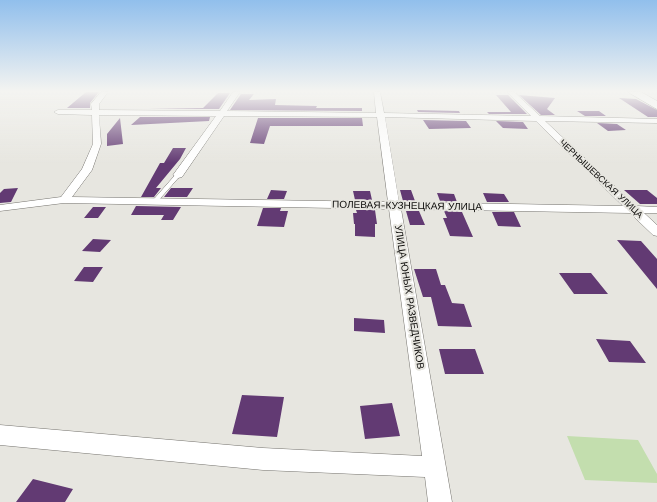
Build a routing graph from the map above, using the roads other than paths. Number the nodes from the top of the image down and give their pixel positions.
1 (94, 115) edge
2 (222, 115) edge
3 (380, 115) edge
4 (402, 115) edge
5 (533, 115) edge
6 (535, 118) junction
7 (657, 121) edge
8 (178, 175) joint
9 (64, 200) junction
10 (156, 200) junction
11 (394, 206) junction
12 (0, 208) edge
13 (633, 209) junction
14 (657, 210) edge
15 (657, 232) edge
16 (0, 435) edge
17 (435, 467) junction
18 (440, 502) edge

1 - 9 street
2 - 8 street
3 - 11 street, УЛИЦА ЮНЫХ РАЗВЕДЧИКОВ
4 - 6 street
5 - 6 street, ЧЕРНЫШЕВСКАЯ УЛИЦА
6 - 7 street
6 - 13 street, ЧЕРНЫШЕВСКАЯ УЛИЦА
8 - 10 lane
9 - 10 street, ПОЛЕВАЯ-КУЗНЕЦКАЯ УЛИЦА
9 - 12 street, ПОЛЕВАЯ-КУЗНЕЦКАЯ УЛИЦА
10 - 11 street, ПОЛЕВАЯ-КУЗНЕЦКАЯ УЛИЦА
11 - 13 street, ПОЛЕВАЯ-КУЗНЕЦКАЯ УЛИЦА
11 - 17 street, УЛИЦА ЮНЫХ РАЗВЕДЧИКОВ
13 - 14 street, ПОЛЕВАЯ-КУЗНЕЦКАЯ УЛИЦА
13 - 15 street, ЧЕРНЫШЕВСКАЯ УЛИЦА
16 - 17 street
17 - 18 street, УЛИЦА ЮНЫХ РАЗВЕДЧИКОВ

